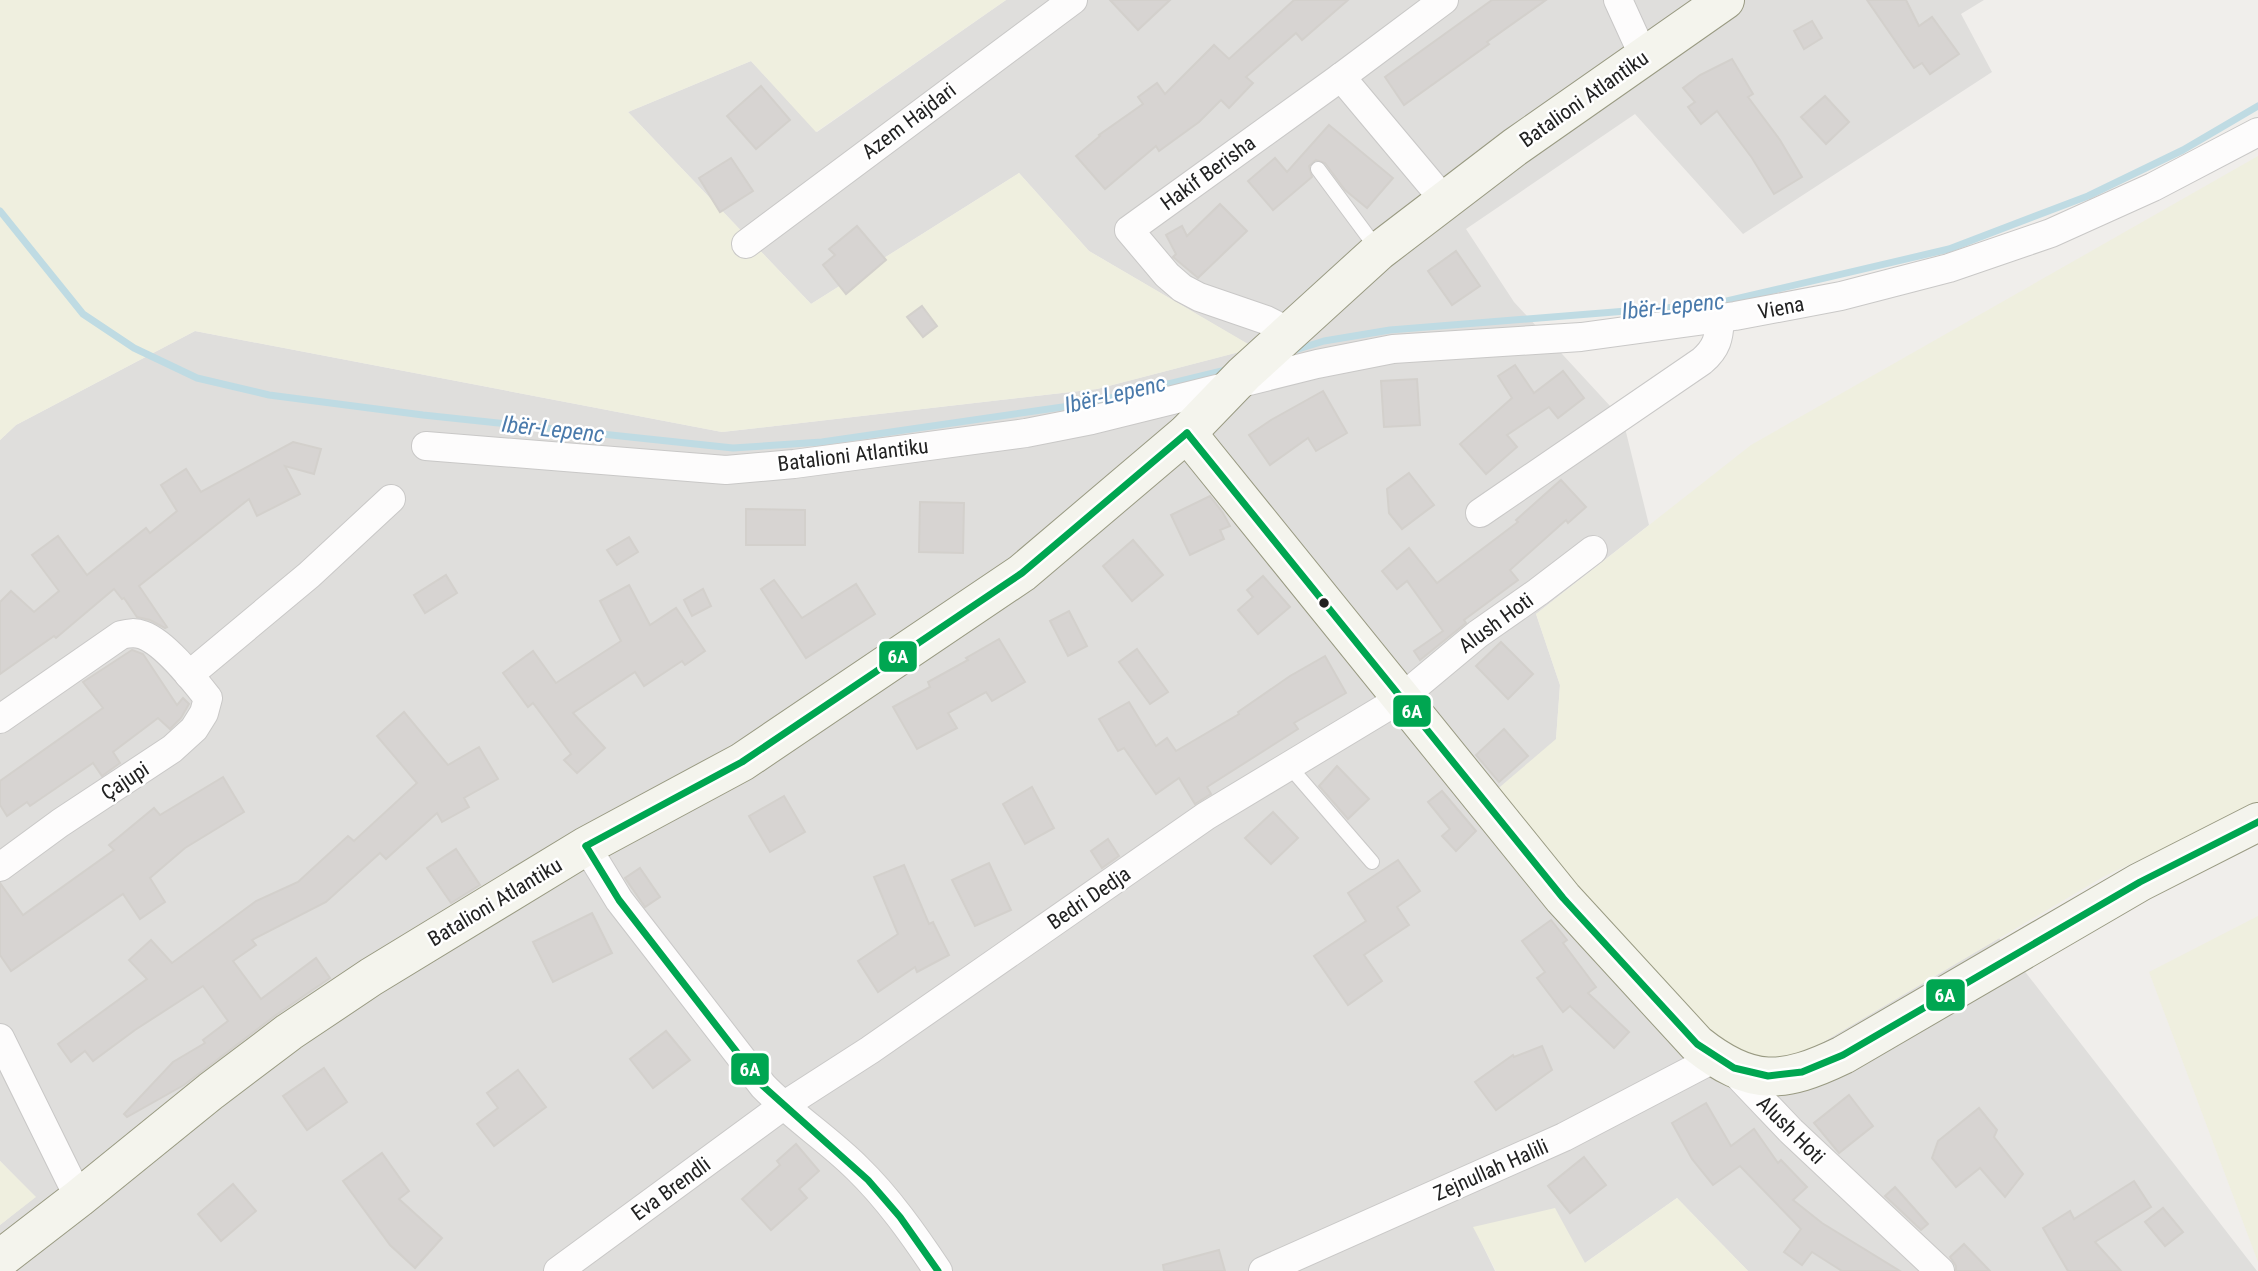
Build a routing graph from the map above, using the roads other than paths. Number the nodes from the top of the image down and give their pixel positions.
1 (1073, 0) edge
2 (1444, 0) edge
3 (1618, 0) edge
4 (1725, 0) edge
5 (1644, 57) junction
6 (1341, 77) junction
7 (2255, 141) edge
8 (1318, 169) dead end
9 (1445, 201) junction
10 (746, 244) dead end
11 (1379, 251) junction
12 (1720, 318) junction
13 (1290, 332) junction
14 (1239, 379) junction
15 (1187, 433) junction
16 (426, 446) dead end
17 (391, 499) dead end
18 (1480, 513) dead end
19 (1593, 550) dead end
20 (225, 645) junction
21 (189, 675) junction
22 (208, 698) junction
23 (1401, 699) junction
24 (0, 719) edge
25 (1289, 766) junction
26 (2258, 822) edge
27 (586, 846) junction
28 (1372, 862) dead end
29 (0, 867) edge
30 (0, 1038) edge
31 (1722, 1062) junction
32 (783, 1107) junction
33 (79, 1198) junction
34 (0, 1259) edge
35 (558, 1271) edge
36 (938, 1271) edge
37 (1262, 1271) edge
38 (1940, 1271) edge

1 - 10 street, Azem Hajdari
2 - 6 street, Hakif Berisha
3 - 5 street
4 - 5 street, Batalioni Atlantiku
5 - 9 street, Batalioni Atlantiku
6 - 9 street
6 - 13 street, Hakif Berisha
7 - 12 street, Viena
8 - 11 lane
9 - 11 street, Batalioni Atlantiku
11 - 13 street, Batalioni Atlantiku
12 - 14 street, Viena
12 - 18 street
13 - 14 street, Batalioni Atlantiku
14 - 15 street, Batalioni Atlantiku
14 - 16 street, Batalioni Atlantiku
15 - 23 street, Alush Hoti
15 - 27 street, Batalioni Atlantiku
17 - 20 street
19 - 23 street, Alush Hoti
20 - 21 street
20 - 22 street, Çajupi
21 - 22 street
21 - 24 street
22 - 29 street, Çajupi
23 - 25 street, Bedri Dedja
23 - 31 street, Alush Hoti
25 - 28 lane
25 - 32 street, Bedri Dedja
26 - 31 street
27 - 32 street
27 - 33 street, Batalioni Atlantiku
30 - 33 street
31 - 37 street, Zejnullah Halili
31 - 38 street, Alush Hoti
32 - 35 street, Eva Brendli
32 - 36 street
33 - 34 street, Batalioni Atlantiku

